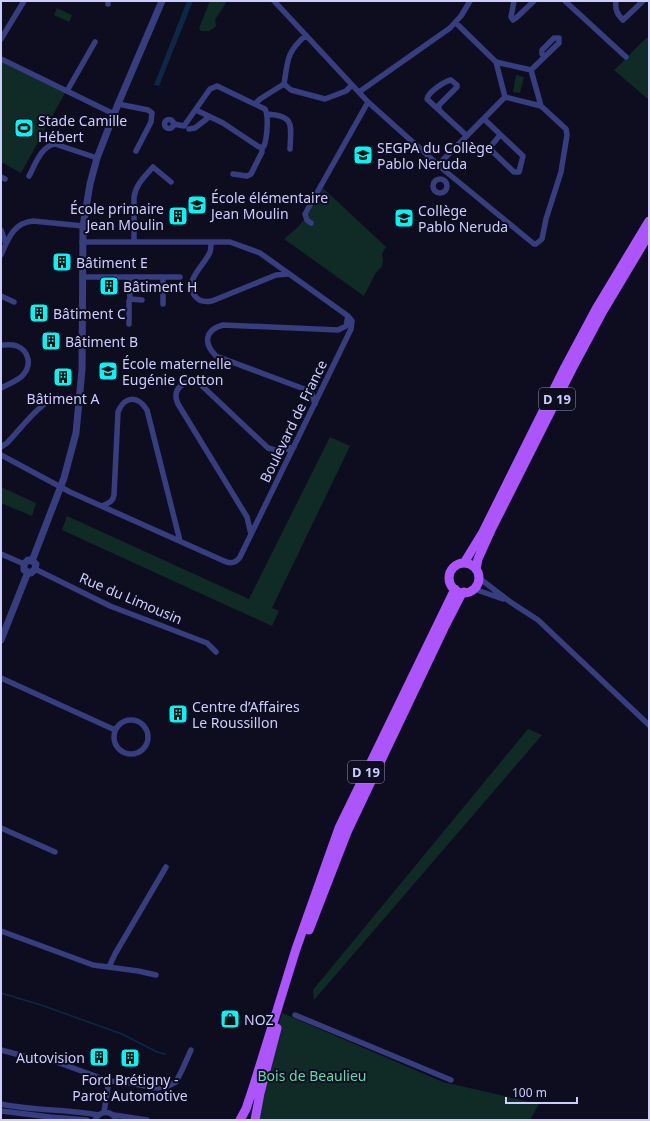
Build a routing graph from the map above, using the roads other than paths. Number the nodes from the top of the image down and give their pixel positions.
1 (24, 1) edge
2 (162, 1) edge
3 (274, 1) edge
4 (470, 1) edge
5 (514, 1) edge
6 (534, 1) edge
7 (565, 1) edge
8 (616, 1) edge
9 (643, 1) edge
10 (456, 23) junction
11 (306, 36) junction
12 (1, 39) edge
13 (95, 42) dead end
14 (544, 57) dead end
15 (626, 57) dead end
16 (1, 59) edge
17 (496, 62) junction
18 (531, 70) junction
19 (284, 84) junction
20 (352, 85) junction
21 (67, 91) junction
22 (358, 92) junction
23 (505, 97) junction
24 (368, 102) junction
25 (118, 104) junction
26 (255, 104) junction
27 (541, 106) junction
28 (196, 110) junction
29 (439, 110) junction
30 (114, 114) junction
31 (267, 114) junction
32 (209, 117) junction
33 (484, 119) junction
34 (174, 124) dead end
35 (189, 129) dead end
36 (500, 135) junction
37 (466, 136) junction
38 (262, 147) junction
39 (290, 149) dead end
40 (136, 151) dead end
41 (97, 158) junction
42 (438, 165) junction
43 (444, 170) junction
44 (233, 174) dead end
45 (29, 176) dead end
46 (442, 179) junction
47 (457, 180) junction
48 (171, 182) dead end
49 (447, 184) junction
50 (649, 221) edge
51 (311, 223) dead end
52 (83, 226) junction
53 (1, 230) edge
54 (13, 230) junction
55 (649, 234) edge
56 (82, 242) junction
57 (134, 242) junction
58 (211, 242) junction
59 (6, 244) junction
60 (1, 255) edge
61 (290, 274) junction
62 (82, 277) junction
63 (130, 277) junction
64 (163, 278) junction
65 (180, 278) dead end
66 (1, 296) edge
67 (130, 299) junction
68 (142, 300) dead end
69 (14, 302) dead end
70 (163, 304) dead end
71 (348, 316) junction
72 (129, 324) dead end
73 (1, 345) edge
74 (1, 388) edge
75 (79, 404) junction
76 (315, 404) junction
77 (1, 447) edge
78 (294, 447) junction
79 (1, 455) edge
80 (60, 487) junction
81 (102, 506) junction
82 (251, 534) junction
83 (180, 541) junction
84 (1, 554) edge
85 (32, 561) junction
86 (464, 563) junction
87 (24, 564) junction
88 (35, 569) junction
89 (28, 572) junction
90 (478, 574) junction
91 (455, 589) junction
92 (474, 589) junction
93 (464, 592) junction
94 (509, 601) junction
95 (1, 640) edge
96 (216, 652) dead end
97 (2, 681) edge
98 (649, 725) edge
99 (115, 730) junction
100 (1, 828) edge
101 (55, 852) dead end
102 (166, 867) dead end
103 (1, 931) edge
104 (109, 967) junction
105 (156, 976) dead end
106 (295, 1015) dead end
107 (1, 1050) edge
108 (191, 1050) dead end
109 (451, 1080) dead end
110 (110, 1081) junction
111 (107, 1098) junction
112 (1, 1104) edge
113 (1, 1111) edge
114 (99, 1116) edge
115 (114, 1116) edge
116 (87, 1120) edge
117 (147, 1120) edge
118 (240, 1120) edge
119 (255, 1120) edge

1 - 12 street
2 - 25 street
3 - 11 street
4 - 10 street
5 - 6 street
7 - 15 street
8 - 9 street
10 - 17 street
10 - 22 street
11 - 19 street
11 - 20 street
13 - 21 street
14 - 18 street
16 - 21 street
17 - 18 street
17 - 23 street
18 - 27 street
19 - 20 street
19 - 26 street
20 - 22 street
21 - 30 street
22 - 24 street
23 - 27 street
23 - 33 street
24 - 42 street
24 - 51 street
25 - 30 street
25 - 40 street
26 - 28 street
26 - 31 street
27 - 47 street
28 - 32 street
28 - 34 street
29 - 29 street
29 - 37 street
30 - 41 street
31 - 38 street
31 - 39 street
32 - 35 street
32 - 38 street
33 - 36 street
33 - 37 street
36 - 36 street
37 - 42 street
38 - 44 street
41 - 45 street
41 - 52 street
42 - 43 street
43 - 46 street
43 - 47 street
46 - 49 street
46 - 49 street
47 - 49 street
48 - 57 street
50 - 86 main road, D 19
52 - 54 street
52 - 56 street
53 - 54 street
53 - 59 street
54 - 59 street
55 - 90 main road, D 19
56 - 57 street
56 - 62 street
57 - 58 street
58 - 61 street
58 - 61 street
59 - 60 street
61 - 71 street
62 - 63 street
62 - 75 street
63 - 64 street
63 - 67 street
64 - 65 street
64 - 70 street
66 - 69 street
67 - 68 street
67 - 72 street
71 - 76 street, Boulevard de France
71 - 76 street
73 - 74 street
75 - 77 street
75 - 80 street
76 - 78 street, Boulevard de France
78 - 82 street, Boulevard de France
78 - 82 street
79 - 80 street, Boulevard de France
80 - 81 street, Boulevard de France
80 - 85 street
81 - 83 street, Boulevard de France
81 - 83 street
82 - 83 street, Boulevard de France
84 - 87 street
85 - 87 street
85 - 88 street
86 - 90 main road
86 - 91 main road
87 - 89 street
88 - 89 street
88 - 96 street, Rue du Limousin
89 - 95 street
90 - 92 main road
90 - 94 street
91 - 93 main road
91 - 118 main road, D 19
92 - 93 main road
92 - 94 street
93 - 119 main road, D 19
94 - 98 street
97 - 99 street
99 - 99 street
100 - 101 street
102 - 104 street
103 - 104 street
104 - 105 street
106 - 109 street
107 - 110 street
108 - 110 street
110 - 111 street
111 - 114 street
111 - 115 street
112 - 114 street
113 - 116 street
114 - 115 street
115 - 117 street

